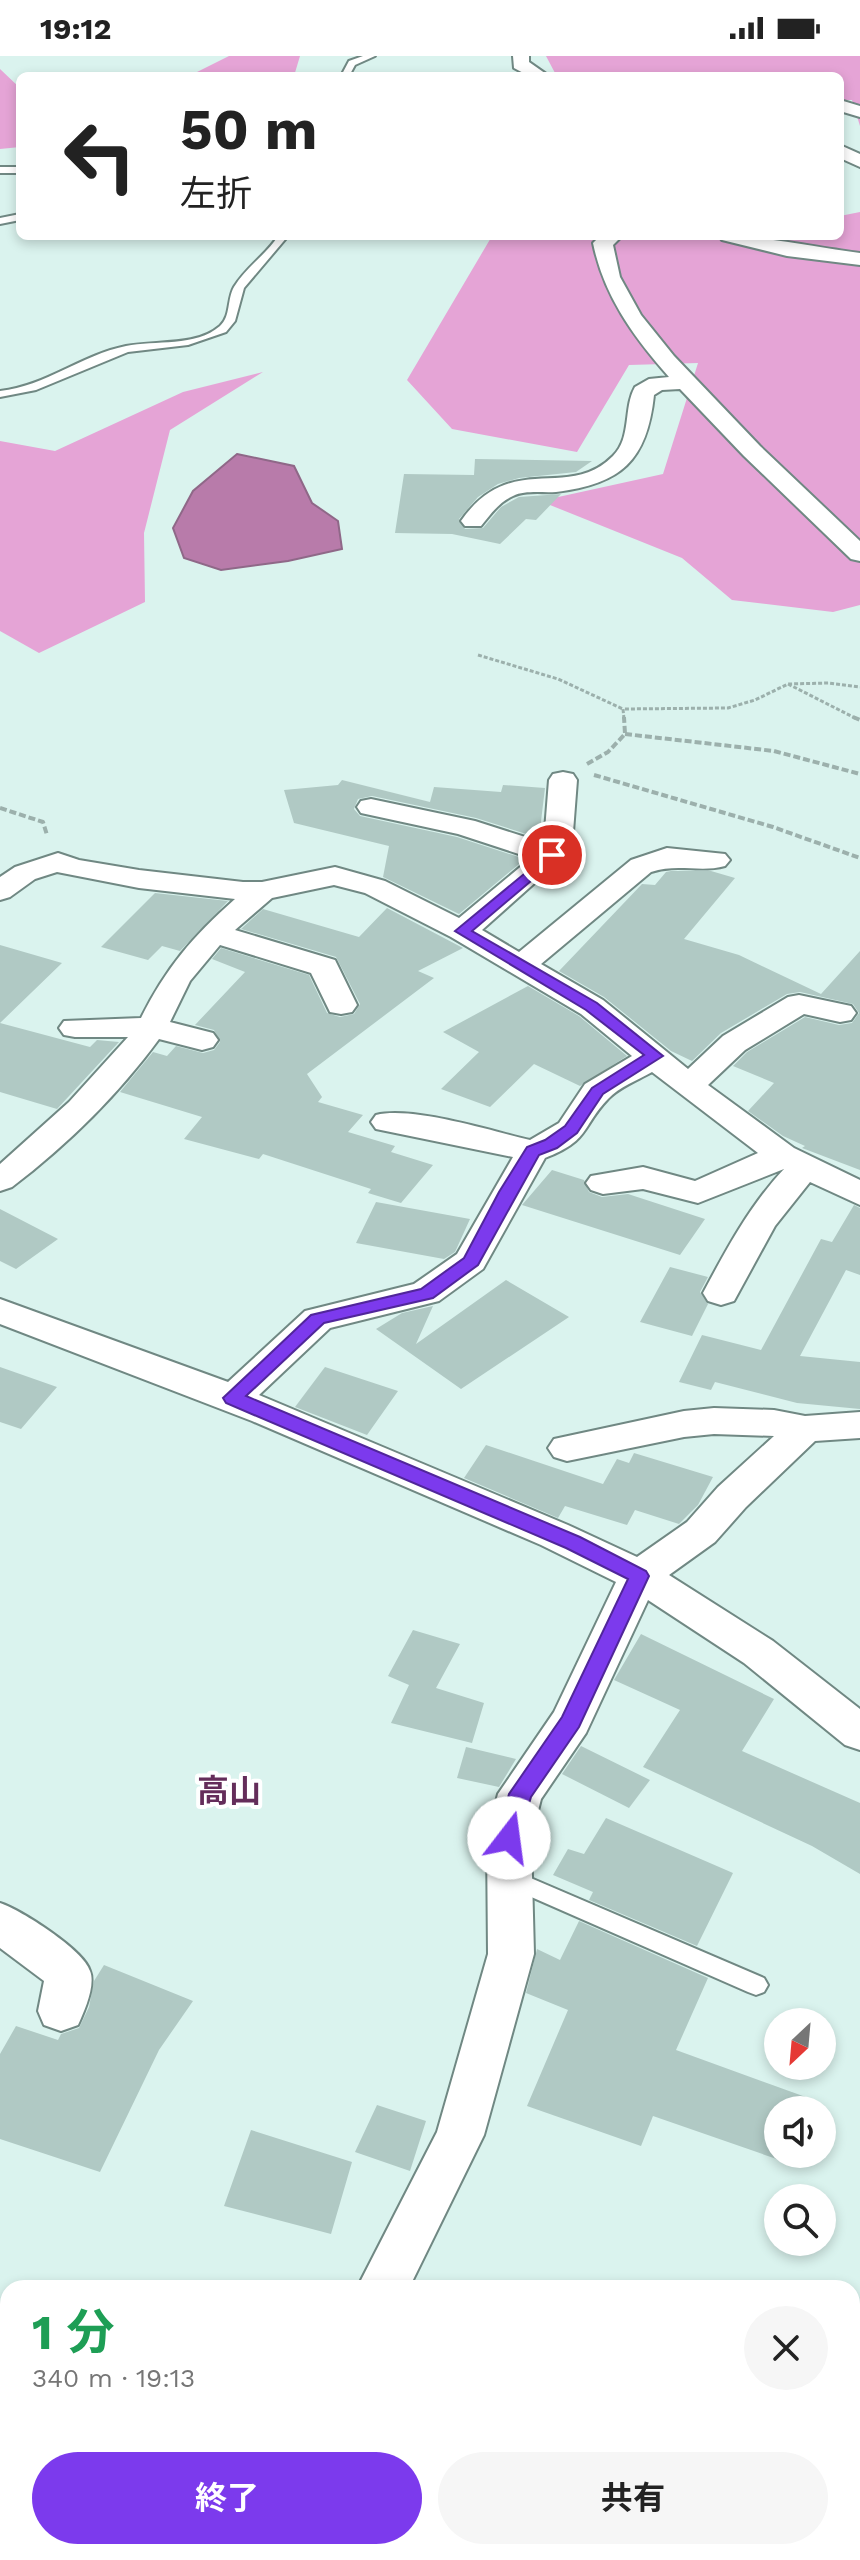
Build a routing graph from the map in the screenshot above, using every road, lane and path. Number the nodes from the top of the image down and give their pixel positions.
1 (371, 56) edge
2 (521, 56) edge
3 (347, 72) edge
4 (534, 72) edge
5 (281, 240) edge
6 (607, 240) edge
7 (746, 240) edge
8 (860, 259) edge
9 (685, 382) junction
10 (0, 394) edge
11 (473, 521) dead end
12 (860, 554) edge
13 (478, 655) dead end
14 (788, 684) junction
15 (860, 687) edge
16 (623, 709) junction
17 (860, 720) edge
18 (625, 734) junction
19 (860, 774) edge
20 (570, 775) junction
21 (371, 807) dead end
22 (0, 808) edge
23 (552, 855) junction
24 (860, 858) edge
25 (715, 860) dead end
26 (58, 862) junction
27 (0, 891) edge
28 (262, 891) junction
29 (462, 931) junction
30 (216, 934) junction
31 (522, 965) junction
32 (341, 1005) dead end
33 (840, 1013) dead end
34 (151, 1027) junction
35 (75, 1028) dead end
36 (202, 1040) dead end
37 (655, 1056) junction
38 (689, 1085) junction
39 (388, 1122) dead end
40 (533, 1151) junction
41 (793, 1161) junction
42 (0, 1180) edge
43 (603, 1183) dead end
44 (860, 1194) edge
45 (721, 1293) dead end
46 (0, 1311) edge
47 (233, 1398) junction
48 (860, 1425) edge
49 (805, 1429) junction
50 (567, 1448) dead end
51 (639, 1576) junction
52 (854, 1719) edge
53 (510, 1878) junction
54 (0, 1922) edge
55 (756, 1985) dead end
56 (61, 2011) dead end
57 (387, 2280) edge

1 - 3 lane
2 - 4 street
5 - 10 lane
6 - 9 street
7 - 8 street
9 - 11 street
9 - 12 street
13 - 16 path
14 - 15 path
14 - 16 path
14 - 17 path
16 - 18 path
18 - 19 path
18 - 20 path
20 - 23 street
20 - 24 path
21 - 23 street
22 - 26 path
23 - 29 street
25 - 31 street
26 - 27 street
26 - 28 street
28 - 29 street
28 - 30 street
29 - 31 street
30 - 32 street
30 - 34 street
31 - 37 street
33 - 38 street
34 - 35 street
34 - 36 street
34 - 42 street
37 - 38 street
37 - 40 street
38 - 41 street
39 - 40 street
40 - 47 street
41 - 43 street
41 - 44 street
41 - 45 street
46 - 47 street
47 - 51 street
48 - 49 street
49 - 50 street
49 - 51 street
51 - 52 street
51 - 53 street
53 - 55 lane
53 - 57 street
54 - 56 street

